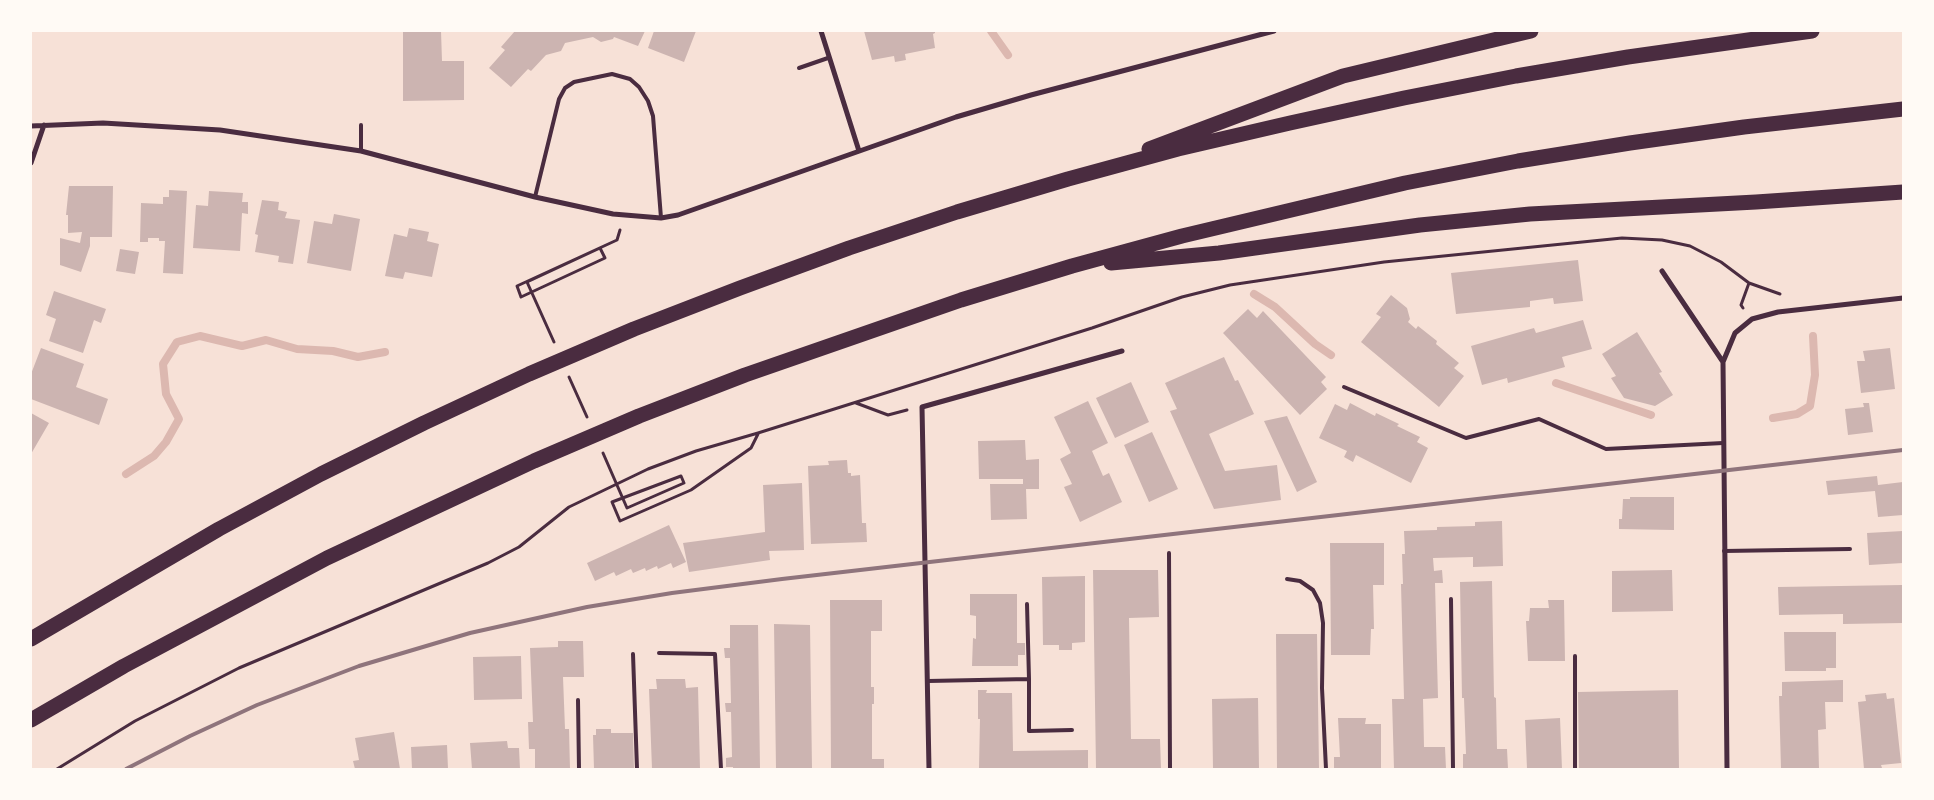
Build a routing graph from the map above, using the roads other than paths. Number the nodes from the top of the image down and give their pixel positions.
1 (821, 31) edge
2 (1274, 31) edge
3 (1531, 31) edge
4 (1812, 31) edge
5 (828, 58) junction
6 (799, 68) dead end
7 (1903, 109) edge
8 (44, 124) junction
9 (361, 124) dead end
10 (31, 126) edge
11 (361, 151) junction
12 (859, 151) junction
13 (31, 163) edge
14 (1068, 179) junction
15 (1903, 192) edge
16 (534, 197) junction
17 (661, 218) junction
18 (1072, 266) junction
19 (1662, 271) dead end
20 (1903, 298) edge
21 (1122, 351) dead end
22 (1723, 362) junction
23 (1344, 387) dead end
24 (1723, 442) junction
25 (1850, 549) dead end
26 (1724, 551) junction
27 (1168, 553) dead end
28 (1287, 579) dead end
29 (1451, 598) dead end
30 (1027, 604) dead end
31 (31, 639) edge
32 (659, 652) dead end
33 (633, 654) dead end
34 (1575, 656) dead end
35 (1029, 679) junction
36 (928, 681) junction
37 (578, 700) dead end
38 (31, 720) edge
39 (1072, 730) dead end
40 (579, 769) edge
41 (637, 769) edge
42 (721, 769) edge
43 (930, 769) edge
44 (1170, 769) edge
45 (1326, 769) edge
46 (1453, 769) edge
47 (1575, 769) edge
48 (1727, 769) edge

1 - 5 street
2 - 12 street
3 - 14 highway
4 - 14 highway
5 - 6 lane
5 - 12 street
7 - 18 highway
8 - 10 street
8 - 11 street
8 - 13 street
9 - 11 lane
11 - 16 street
12 - 17 street
14 - 31 highway
15 - 18 highway
16 - 17 street
16 - 17 lane
18 - 38 highway
19 - 22 street
20 - 22 street
21 - 36 street
22 - 24 street
23 - 24 lane
24 - 26 street
25 - 26 lane
26 - 48 street
27 - 44 lane
28 - 45 lane
29 - 46 lane
30 - 35 lane
32 - 42 lane
33 - 41 lane
34 - 47 lane
35 - 36 lane
35 - 39 lane
36 - 43 street
37 - 40 lane

